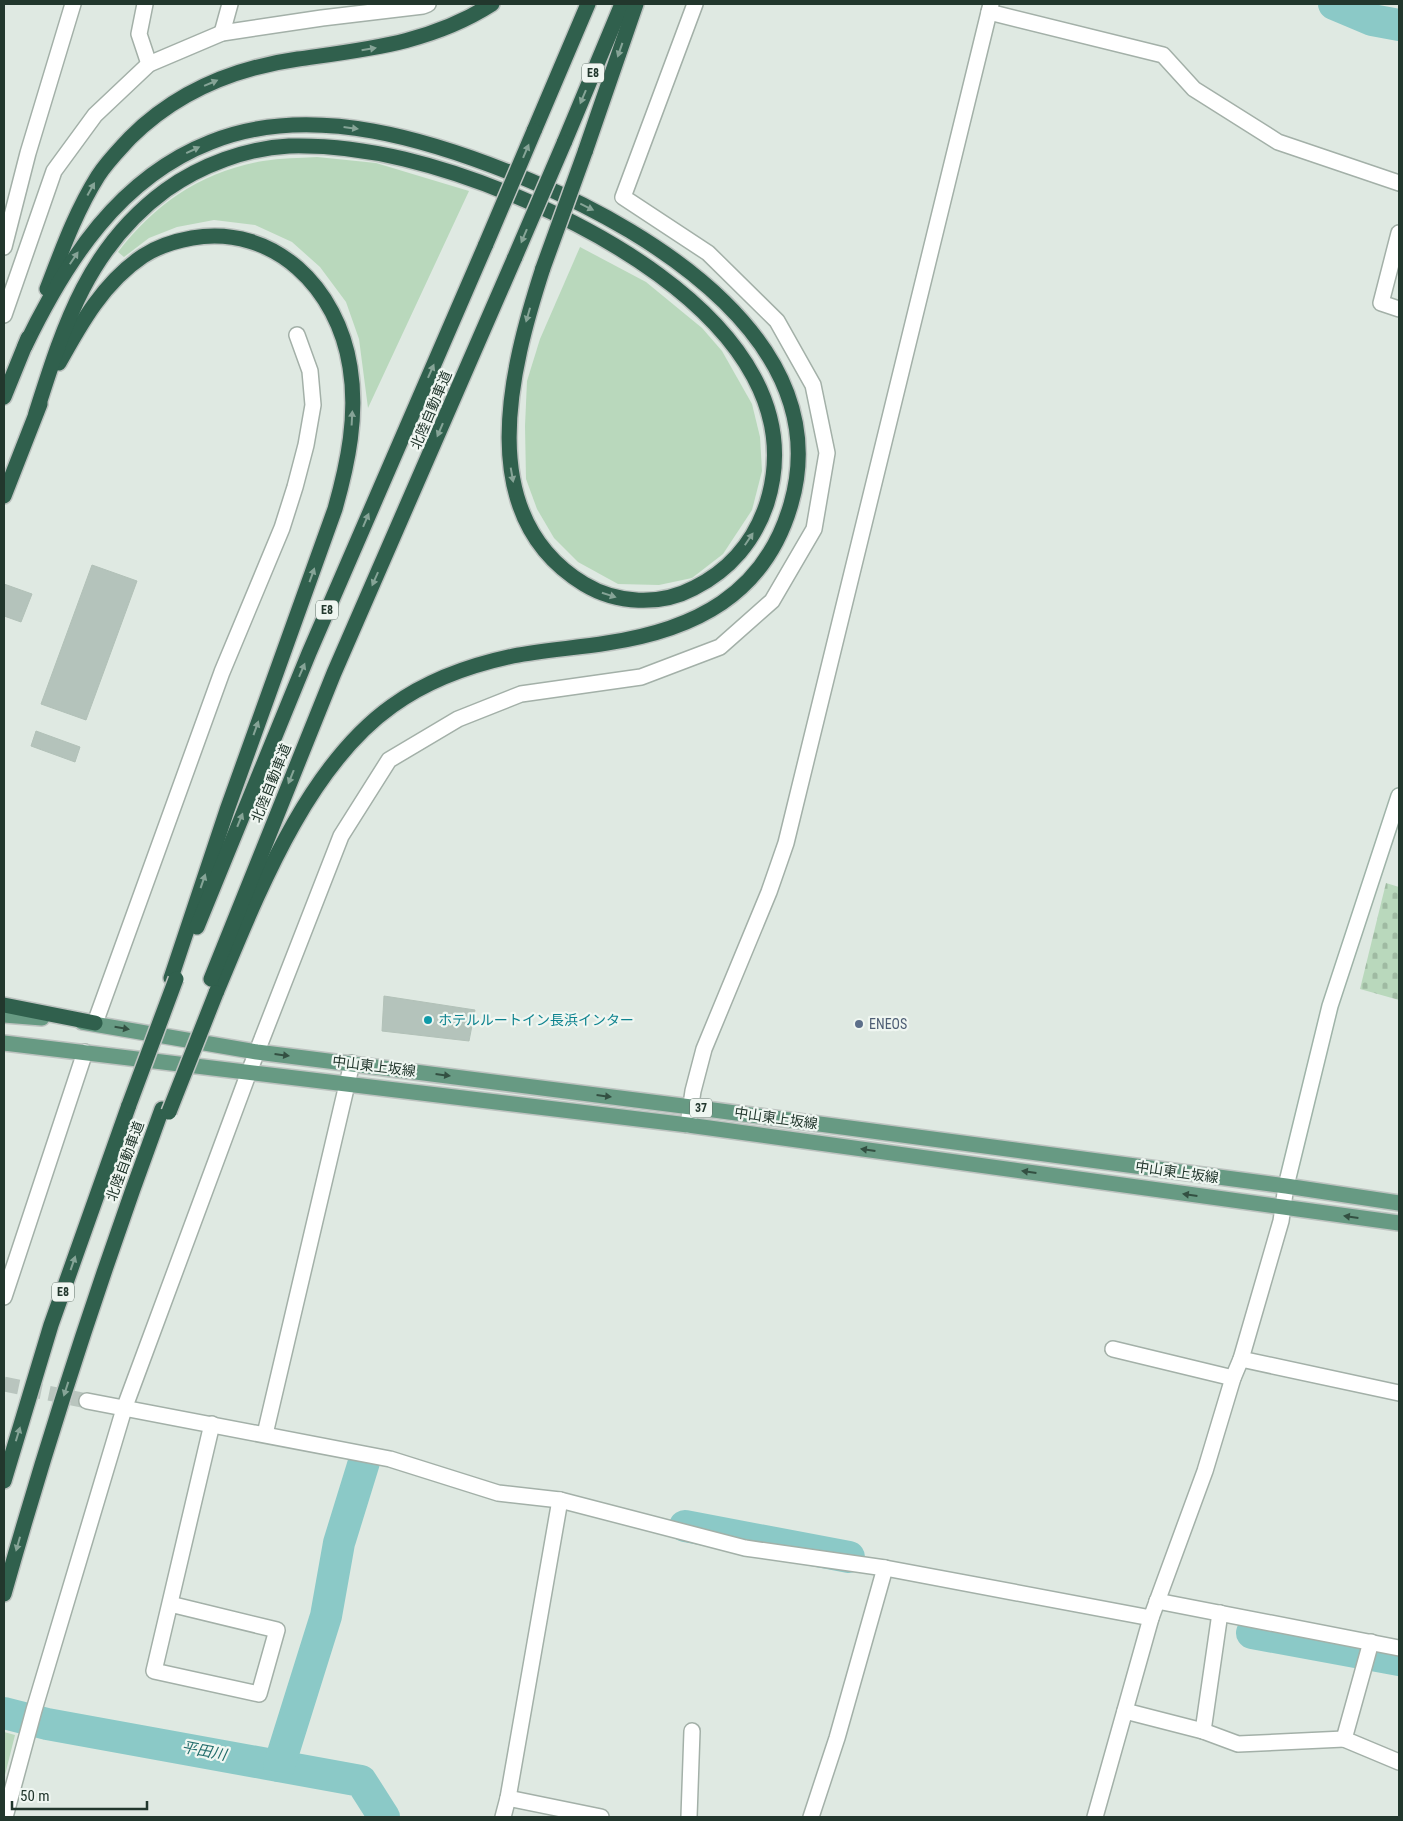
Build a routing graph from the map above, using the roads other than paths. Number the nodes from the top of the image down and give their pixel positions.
1 (73, 4) edge
2 (145, 4) edge
3 (230, 4) edge
4 (428, 4) edge
5 (492, 4) edge
6 (588, 4) edge
7 (622, 4) edge
8 (636, 4) edge
9 (695, 4) edge
10 (990, 8) edge
11 (324, 11) edge
12 (222, 33) junction
13 (149, 64) junction
14 (1399, 183) edge
15 (1399, 233) edge
16 (4, 247) edge
17 (1399, 309) edge
18 (4, 315) edge
19 (296, 335) dead end
20 (24, 346) junction
21 (4, 397) edge
22 (36, 413) junction
23 (4, 496) edge
24 (1399, 796) edge
25 (174, 978) junction
26 (212, 991) junction
27 (4, 1005) edge
28 (4, 1015) edge
29 (95, 1023) junction
30 (4, 1043) edge
31 (85, 1052) junction
32 (257, 1052) junction
33 (352, 1063) junction
34 (249, 1072) junction
35 (347, 1083) junction
36 (691, 1107) junction
37 (688, 1125) junction
38 (1286, 1186) junction
39 (1399, 1203) edge
40 (1283, 1208) junction
41 (1399, 1223) edge
42 (4, 1297) edge
43 (1113, 1349) dead end
44 (1241, 1359) junction
45 (1233, 1378) junction
46 (1399, 1393) edge
47 (87, 1401) tunnel mouth
48 (124, 1409) junction
49 (212, 1424) junction
50 (265, 1434) junction
51 (4, 1481) edge
52 (560, 1500) junction
53 (885, 1568) junction
54 (4, 1594) edge
55 (1157, 1600) junction
56 (170, 1604) junction
57 (1220, 1613) junction
58 (1151, 1618) junction
59 (1371, 1642) junction
60 (1399, 1648) edge
61 (1125, 1712) junction
62 (692, 1731) dead end
63 (1203, 1731) junction
64 (1344, 1739) junction
65 (1399, 1762) edge
66 (508, 1798) junction
67 (5, 1817) edge
68 (503, 1817) edge
69 (601, 1817) edge
70 (689, 1817) edge
71 (811, 1817) edge
72 (1095, 1817) edge

1 - 16 street
2 - 13 street
3 - 12 street
4 - 11 street
20 -> 5 highway
25 -> 6 highway, 北陸自動車道 / E8, bridge
7 -> 26 highway, 北陸自動車道 / E8, bridge
8 -> 22 highway, bridge
9 - 32 street
10 - 14 street
10 - 36 street
11 - 12 street
12 - 13 street
13 - 18 street
15 - 17 street
19 - 29 street
20 - 21 highway
20 -> 26 highway
22 - 23 highway
25 -> 22 highway
24 - 38 street
51 -> 25 highway, 北陸自動車道 / E8, bridge
26 -> 54 highway, bridge
27 - 29 highway
28 - 29 main road, 中山東上坂線 / 37
29 -> 32 main road, 中山東上坂線 / 37
30 - 31 main road, 中山東上坂線 / 37
31 - 34 main road, 中山東上坂線 / 37
31 - 42 street
32 -> 33 main road, 中山東上坂線 / 37
32 - 34 street
33 - 35 street
33 -> 36 main road, 中山東上坂線 / 37
34 - 35 main road, 中山東上坂線 / 37
34 - 48 street
35 - 37 main road, 中山東上坂線 / 37
35 - 50 street
36 - 37 street
36 - 38 main road, 中山東上坂線 / 37
40 -> 37 main road, 中山東上坂線 / 37
38 - 39 main road, 中山東上坂線 / 37
38 - 40 street
41 -> 40 main road, 中山東上坂線 / 37
40 - 44 street
43 - 45 street
44 - 45 street
44 - 46 street
45 - 55 street
47 - 48 street
48 - 49 street
48 - 67 street
49 - 50 street
49 - 56 street
50 - 52 street
52 - 53 street
52 - 66 street
53 - 58 street
53 - 71 street
55 - 57 street
55 - 58 street
56 - 56 street
57 - 59 street
57 - 63 street
58 - 61 street
59 - 60 street
59 - 64 street
61 - 63 street
61 - 72 street
62 - 70 street
63 - 64 street
64 - 65 street
66 - 68 street
66 - 69 street

